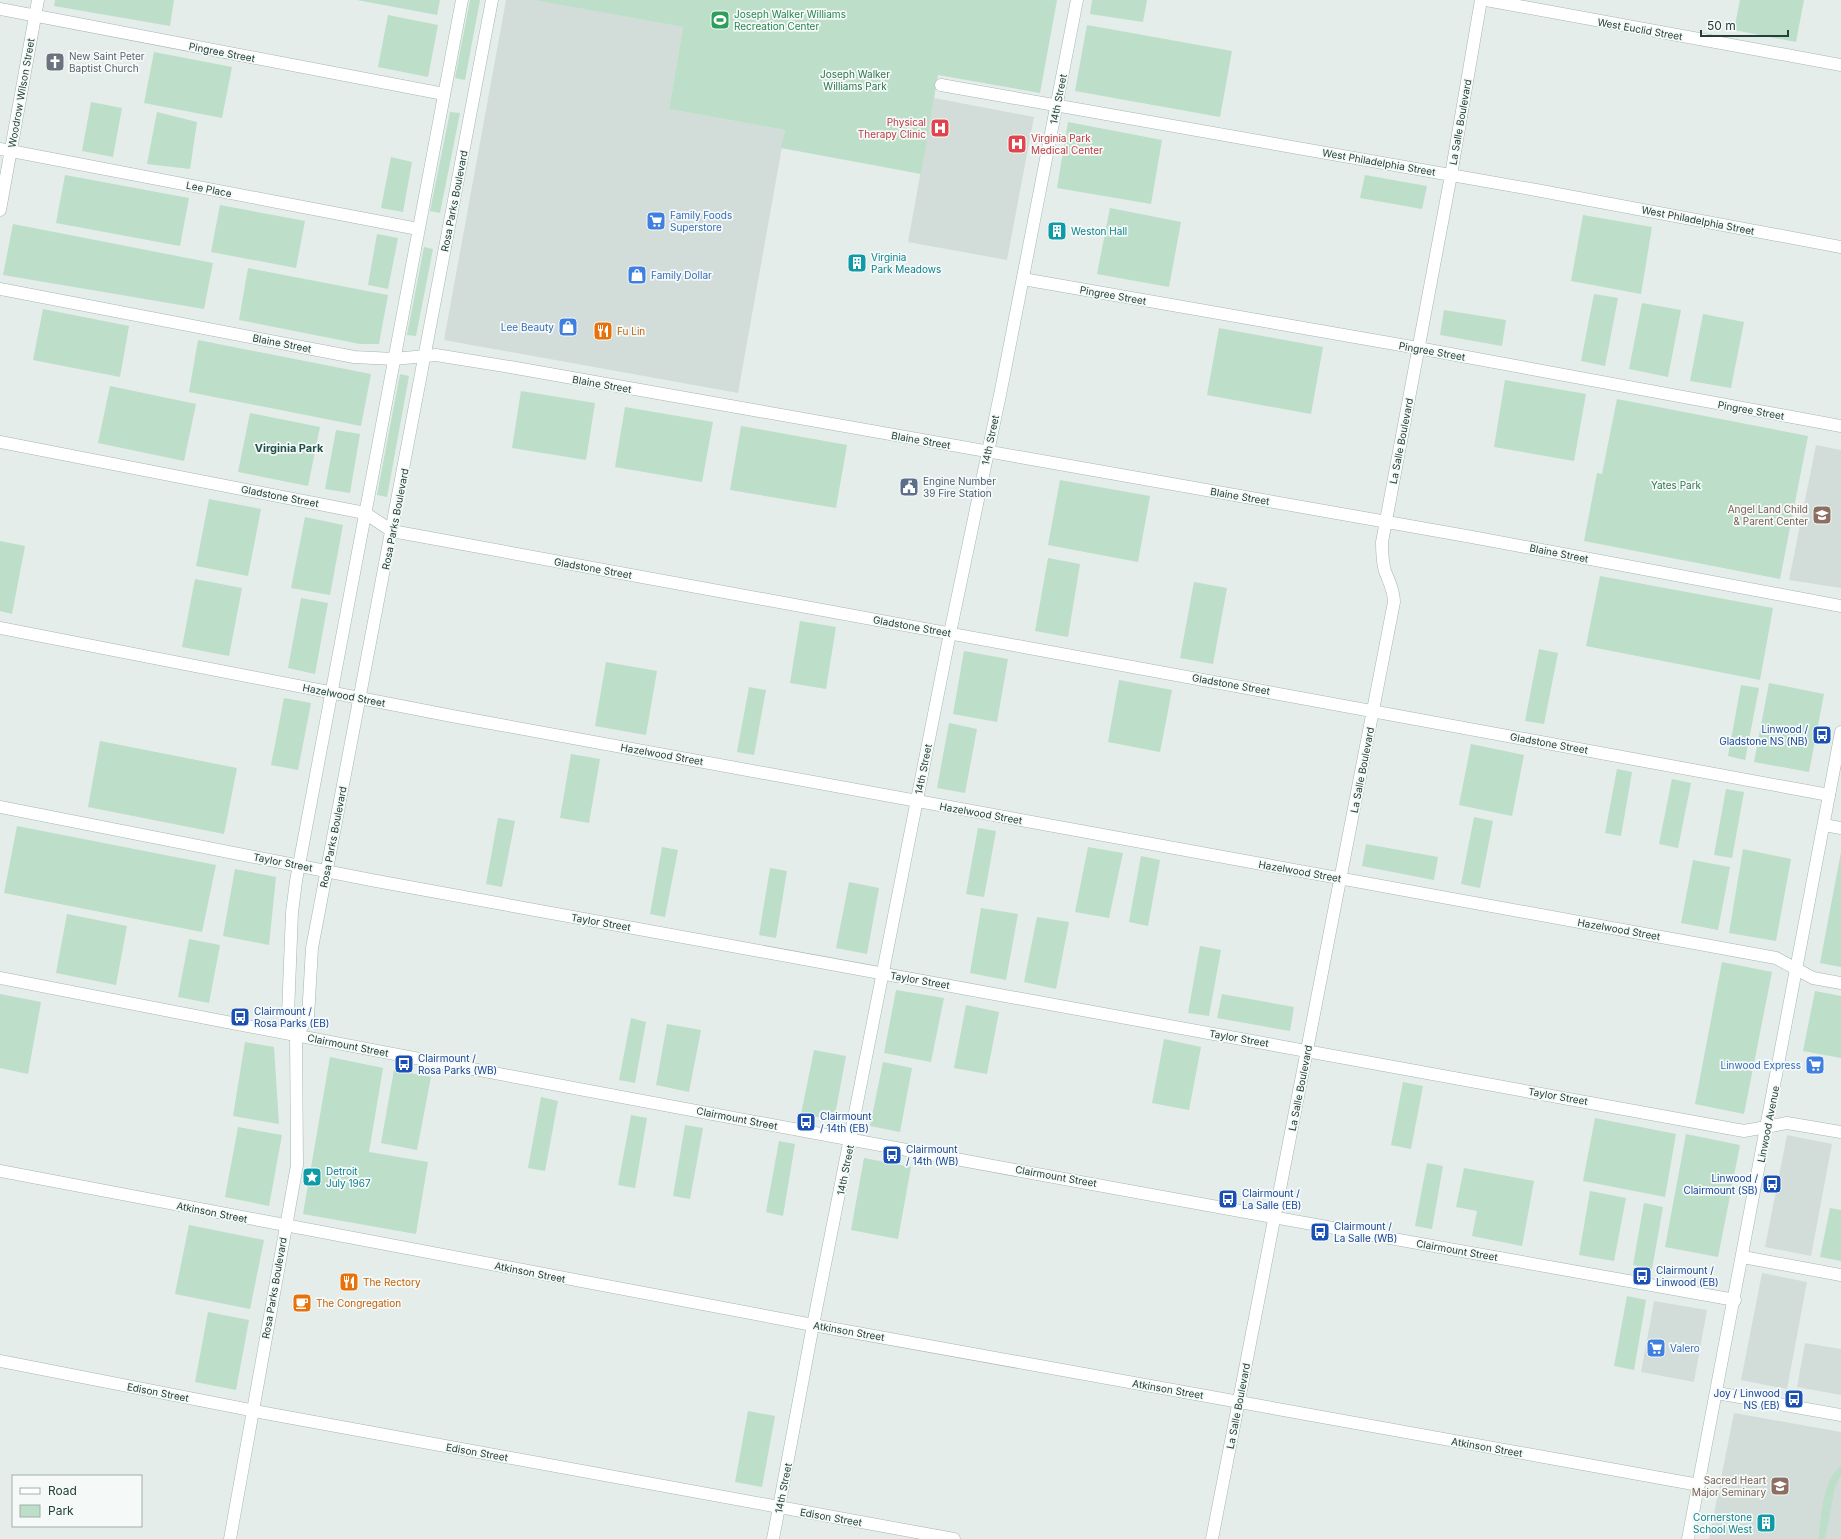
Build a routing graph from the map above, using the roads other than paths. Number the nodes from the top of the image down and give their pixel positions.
1 (38, 0) edge
2 (462, 0) edge
3 (492, 0) edge
4 (1077, 0) edge
5 (1481, 0) edge
6 (1486, 0) edge
7 (0, 9) edge
8 (35, 16) junction
9 (1841, 65) edge
10 (941, 85) dead end
11 (444, 94) junction
12 (1056, 105) junction
13 (6, 150) edge
14 (1451, 175) junction
15 (0, 210) edge
16 (418, 229) junction
17 (1841, 247) edge
18 (1023, 279) junction
19 (0, 289) edge
20 (1418, 348) junction
21 (425, 356) junction
22 (394, 359) junction
23 (1841, 426) edge
24 (0, 442) edge
25 (988, 452) junction
26 (365, 513) junction
27 (1386, 522) junction
28 (392, 531) junction
29 (1841, 606) edge
30 (0, 628) edge
31 (950, 633) junction
32 (331, 693) junction
33 (361, 699) junction
34 (1374, 710) junction
35 (1841, 732) edge
36 (1830, 795) junction
37 (917, 801) junction
38 (0, 807) edge
39 (1824, 825) junction
40 (1841, 828) edge
41 (299, 866) junction
42 (327, 871) junction
43 (1341, 879) junction
44 (1797, 968) junction
45 (884, 973) junction
46 (0, 978) edge
47 (1841, 983) edge
48 (296, 1036) junction
49 (1307, 1051) junction
50 (1767, 1127) junction
51 (1841, 1132) edge
52 (851, 1139) junction
53 (0, 1171) edge
54 (1275, 1216) junction
55 (286, 1226) junction
56 (1743, 1257) junction
57 (1841, 1275) edge
58 (1734, 1300) junction
59 (813, 1325) junction
60 (0, 1361) edge
61 (1717, 1393) junction
62 (1239, 1402) junction
63 (253, 1410) junction
64 (1841, 1415) edge
65 (1699, 1485) junction
66 (779, 1507) junction
67 (230, 1539) edge
68 (773, 1539) edge
69 (954, 1539) edge
70 (1212, 1539) edge
71 (1688, 1539) edge

1 - 8 street, Woodrow Wilson Street
2 - 11 street, Rosa Parks Boulevard
3 - 21 street, Rosa Parks Boulevard
4 - 12 street, 14th Street
5 - 14 street, La Salle Boulevard
6 - 9 street, West Euclid Street
7 - 8 street, Pingree Street
8 - 11 street, Pingree Street
8 - 13 street, Woodrow Wilson Street
10 - 12 street, West Philadelphia Street
11 - 16 street, Rosa Parks Boulevard
12 - 14 street, West Philadelphia Street
12 - 18 street, 14th Street
13 - 15 street, Woodrow Wilson Street
13 - 16 street, Lee Place
14 - 17 street, West Philadelphia Street
14 - 20 street, La Salle Boulevard
16 - 22 street, Rosa Parks Boulevard
18 - 20 street, Pingree Street
18 - 25 street, 14th Street
19 - 22 street, Blaine Street
20 - 23 street, Pingree Street
20 - 27 street, La Salle Boulevard
21 - 22 street, Blaine Street
21 - 25 street, Blaine Street
21 - 28 street, Rosa Parks Boulevard
22 - 26 street, Rosa Parks Boulevard
24 - 26 street, Gladstone Street
25 - 27 street, Blaine Street
25 - 31 street, 14th Street
26 - 28 street, Gladstone Street
26 - 32 street, Rosa Parks Boulevard
27 - 29 street, Blaine Street
27 - 34 street, La Salle Boulevard
28 - 31 street, Gladstone Street
28 - 33 street, Rosa Parks Boulevard
30 - 32 street, Hazelwood Street
31 - 34 street, Gladstone Street
31 - 37 street, 14th Street
32 - 33 street, Hazelwood Street
32 - 41 street, Rosa Parks Boulevard
33 - 37 street, Hazelwood Street
33 - 42 street, Rosa Parks Boulevard
34 - 36 street, Gladstone Street
34 - 43 street, La Salle Boulevard
35 - 36 street, Linwood Avenue
36 - 39 street, Linwood Avenue
37 - 43 street, Hazelwood Street
37 - 45 street, 14th Street
38 - 41 street, Taylor Street
39 - 40 street
39 - 44 street, Linwood Avenue
41 - 42 street, Taylor Street
41 - 48 street, Rosa Parks Boulevard
42 - 45 street, Taylor Street
42 - 48 street, Rosa Parks Boulevard
43 - 44 street, Hazelwood Street
43 - 49 street, La Salle Boulevard
44 - 47 street, Hazelwood Street
44 - 50 street, Linwood Avenue
45 - 49 street, Taylor Street
45 - 52 street, 14th Street
46 - 48 street, Clairmount Street
48 - 52 street, Clairmount Street
48 - 55 street, Rosa Parks Boulevard
49 - 50 street, Taylor Street
49 - 54 street, La Salle Boulevard
50 - 51 street, Taylor Street
50 - 56 street, Linwood Avenue
52 - 54 street, Clairmount Street
52 - 59 street, 14th Street
53 - 55 street, Atkinson Street
54 - 58 street, Clairmount Street
54 - 62 street, La Salle Boulevard
55 - 59 street, Atkinson Street
55 - 63 street, Rosa Parks Boulevard
56 - 57 street
56 - 58 street, Linwood Avenue
58 - 61 street, Linwood Avenue
59 - 62 street, Atkinson Street
59 - 66 street, 14th Street
60 - 63 street, Edison Street
61 - 64 street
61 - 65 street, Linwood Avenue
62 - 65 street, Atkinson Street
62 - 70 street, La Salle Boulevard
63 - 66 street, Edison Street
63 - 67 street, Rosa Parks Boulevard
65 - 71 street, Linwood Avenue
66 - 68 street, 14th Street
66 - 69 street, Edison Street

